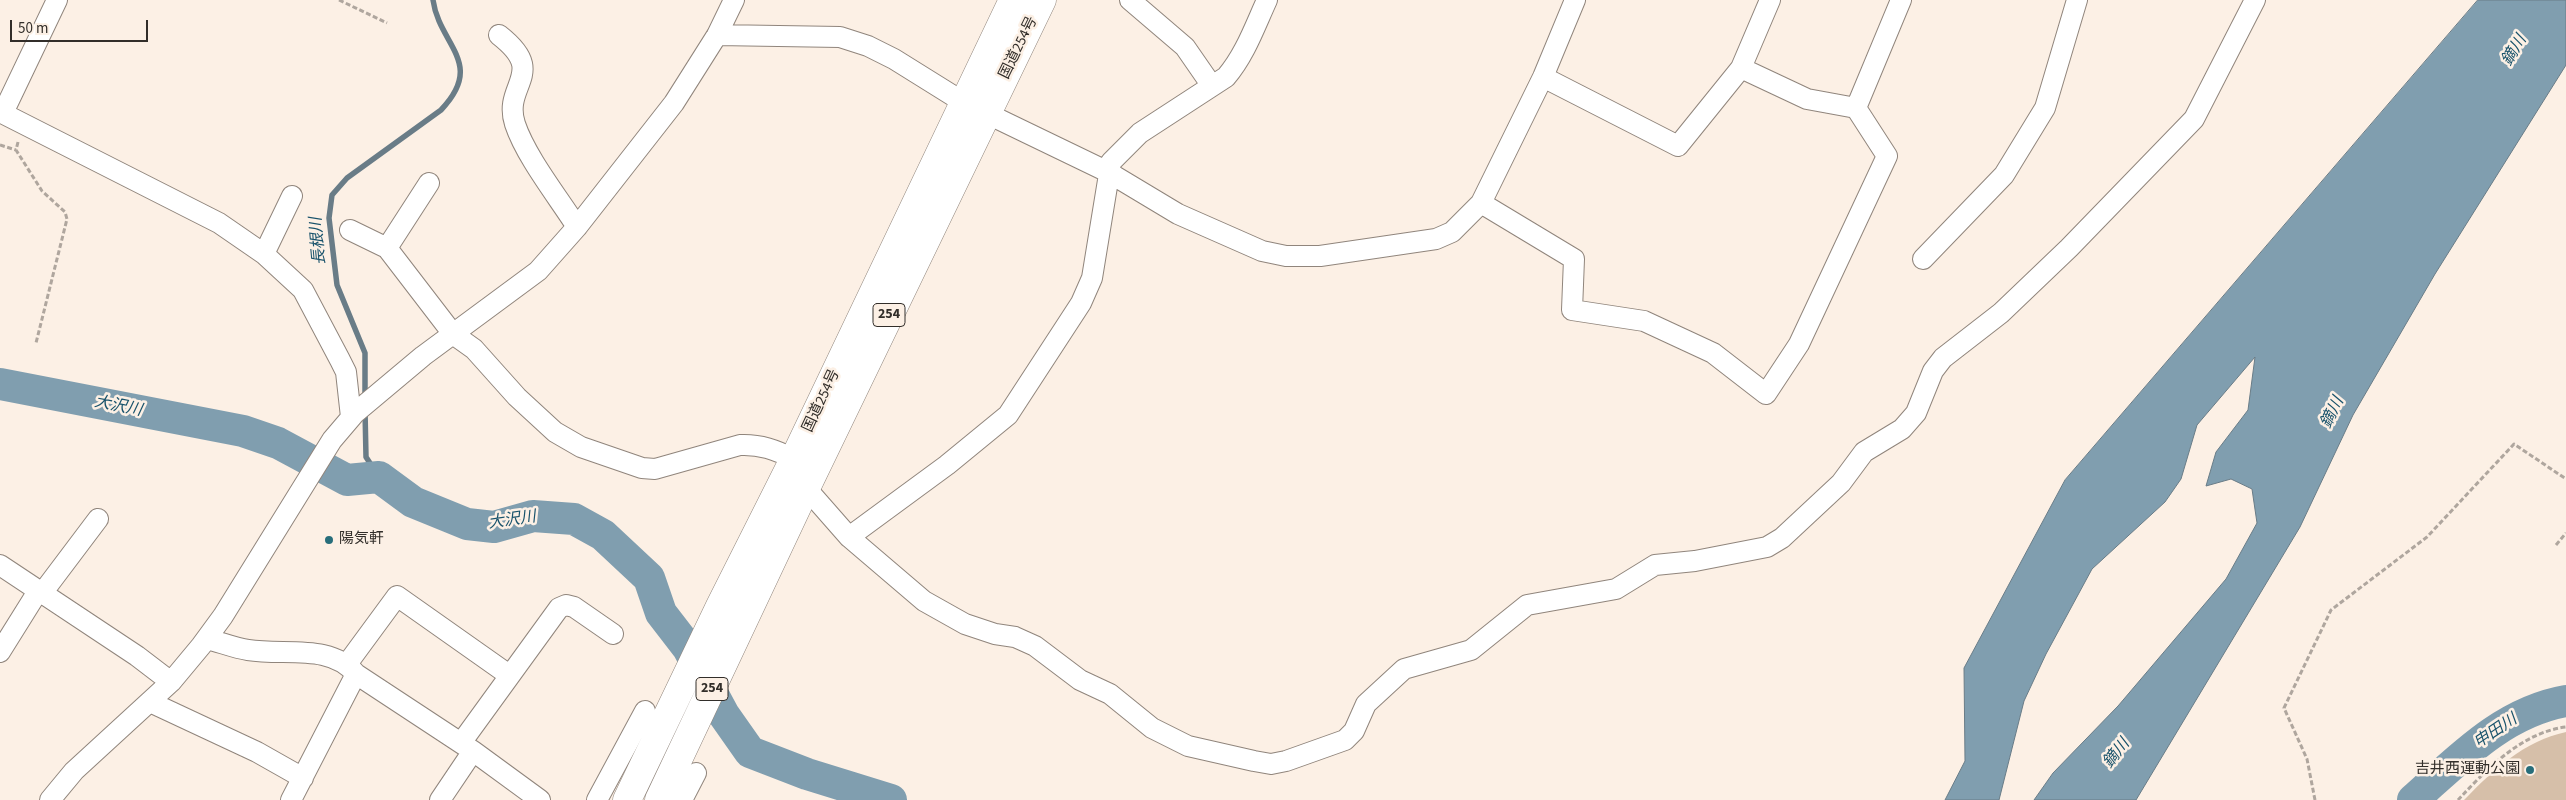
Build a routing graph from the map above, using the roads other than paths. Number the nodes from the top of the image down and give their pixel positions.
1 (58, 0) edge
2 (734, 0) edge
3 (1013, 0) edge
4 (1042, 0) edge
5 (1130, 0) edge
6 (1268, 0) edge
7 (1575, 0) edge
8 (1770, 0) edge
9 (1901, 0) edge
10 (2077, 0) edge
11 (2255, 0) edge
12 (499, 35) dead end
13 (717, 36) junction
14 (1741, 68) junction
15 (1543, 77) junction
16 (1212, 86) junction
17 (975, 108) junction
18 (1856, 108) junction
19 (1, 113) edge
20 (1108, 172) junction
21 (430, 183) dead end
22 (292, 196) dead end
23 (1481, 203) junction
24 (577, 227) junction
25 (350, 230) dead end
26 (387, 248) junction
27 (264, 254) junction
28 (1923, 259) dead end
29 (453, 334) junction
30 (353, 415) junction
31 (794, 459) junction
32 (806, 488) junction
33 (98, 519) dead end
34 (850, 537) junction
35 (0, 565) edge
36 (43, 592) junction
37 (613, 634) dead end
38 (207, 639) junction
39 (0, 652) edge
40 (352, 669) junction
41 (509, 675) junction
42 (171, 682) junction
43 (150, 702) junction
44 (655, 716) junction
45 (467, 747) junction
46 (696, 773) dead end
47 (303, 778) junction
48 (50, 800) edge
49 (290, 800) edge
50 (440, 800) edge
51 (540, 800) edge
52 (597, 800) edge
53 (627, 800) edge
54 (659, 800) edge
55 (682, 800) edge

1 - 19 street
2 - 13 street
3 - 17 highway, 国道254号 / 254
4 - 17 highway, 国道254号 / 254
5 - 16 street
6 - 16 street
7 - 15 street
8 - 14 street
9 - 18 street
10 - 28 street
11 - 34 street
12 - 24 street
13 - 17 street
13 - 24 street
14 - 15 street
14 - 18 street
15 - 23 street
16 - 20 street
17 - 20 street
17 - 31 highway, 国道254号 / 254
17 - 32 highway, 国道254号 / 254
18 - 23 street
19 - 27 street
20 - 23 street
20 - 34 street
21 - 26 street
22 - 27 street
24 - 29 street
25 - 26 street
26 - 29 street
27 - 30 street
29 - 30 street
29 - 31 street
30 - 38 street
31 - 44 highway, 国道254号 / 254
32 - 34 street
32 - 54 highway, 国道254号 / 254
33 - 36 street
35 - 36 street
36 - 39 street
36 - 42 street
37 - 41 street
38 - 40 street
38 - 42 street
40 - 41 street
40 - 45 street
40 - 47 street
41 - 45 street
42 - 43 street
43 - 47 street
43 - 48 street
44 - 52 street
44 - 53 highway, 国道254号 / 254
45 - 50 street
45 - 51 street
46 - 55 street
47 - 49 street

